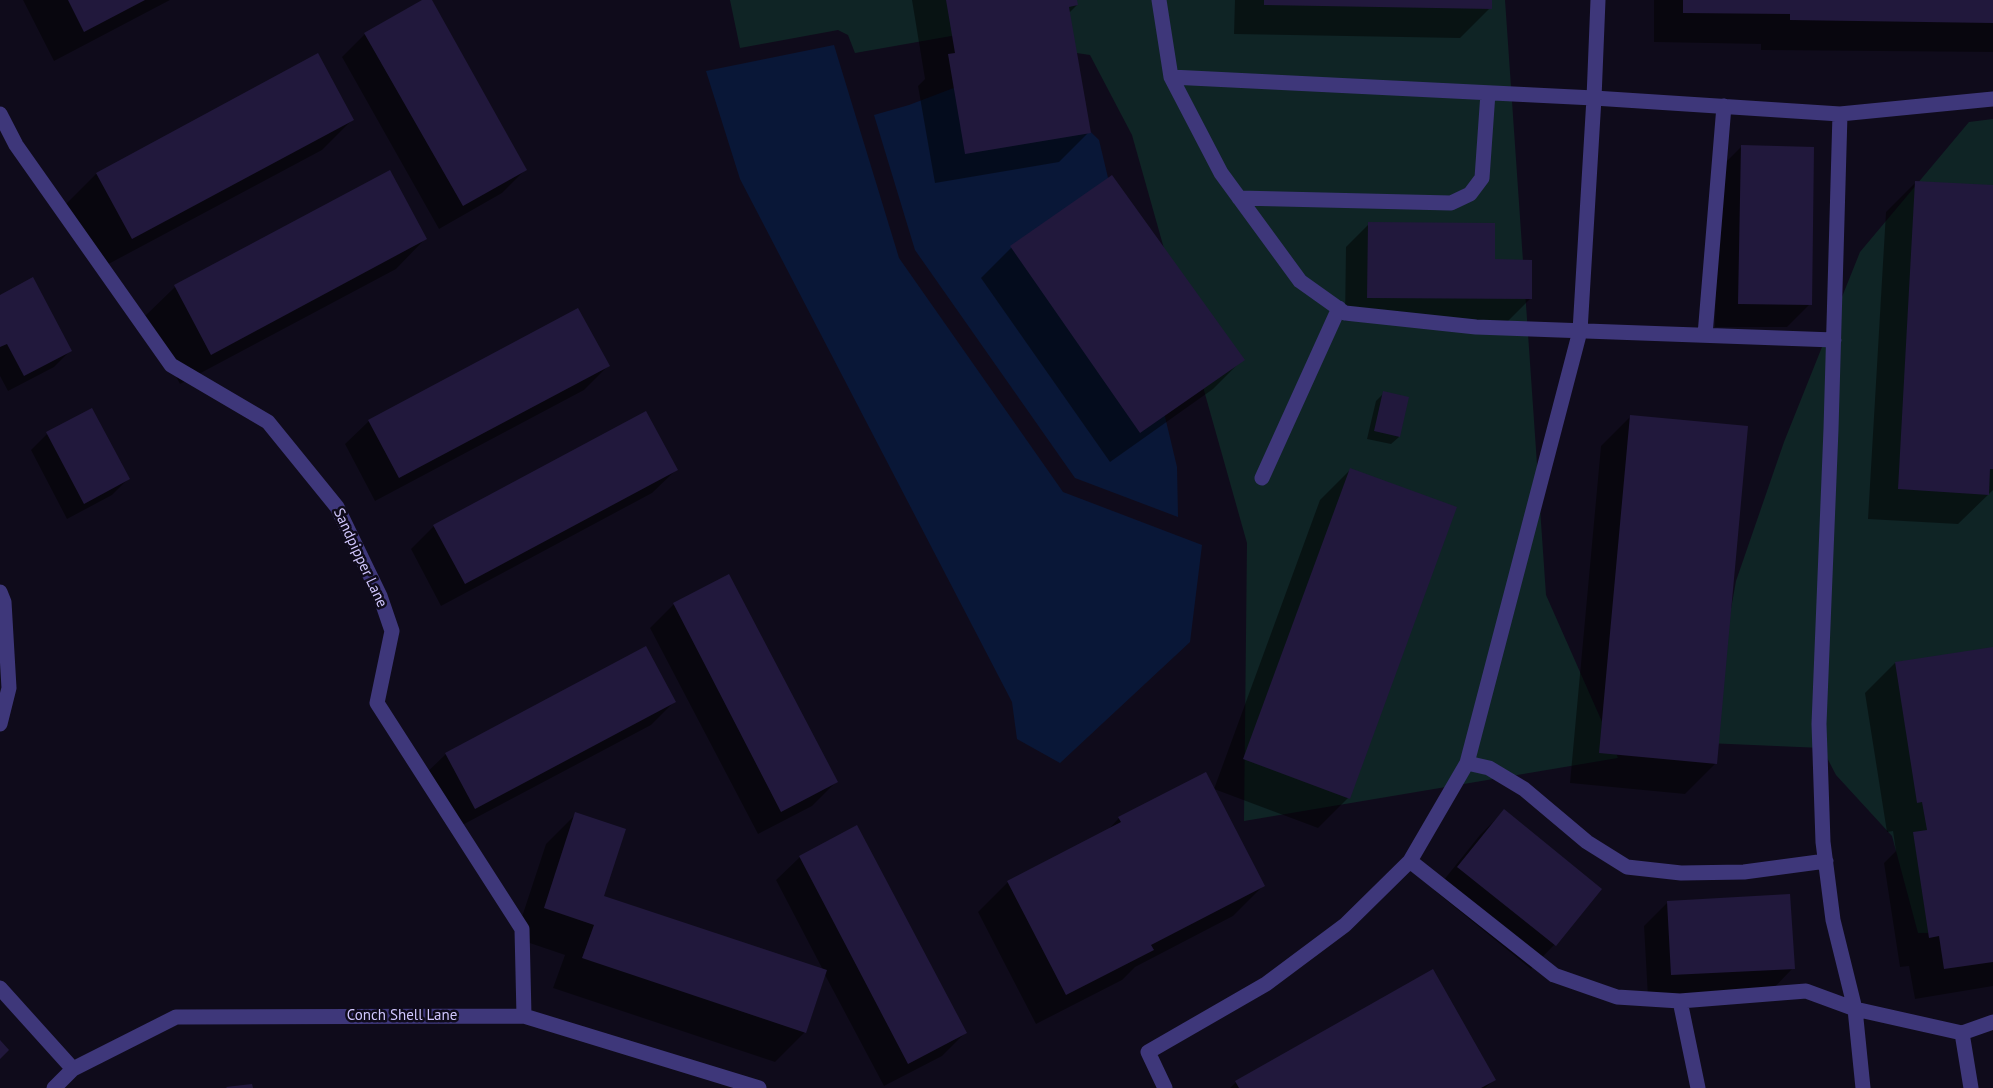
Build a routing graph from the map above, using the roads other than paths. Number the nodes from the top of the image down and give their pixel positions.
1 (1159, 0) edge
2 (1598, 0) edge
3 (1172, 77) junction
4 (1488, 93) junction
5 (1594, 98) junction
6 (1993, 99) edge
7 (1724, 106) junction
8 (0, 114) edge
9 (1840, 114) junction
10 (1239, 198) junction
11 (1339, 308) junction
12 (1580, 331) junction
13 (1706, 335) junction
14 (1833, 340) junction
15 (1262, 478) dead end
16 (0, 592) edge
17 (0, 724) edge
18 (1467, 763) junction
19 (1410, 861) junction
20 (1826, 861) junction
21 (0, 988) edge
22 (1680, 1001) junction
23 (1855, 1009) junction
24 (524, 1016) junction
25 (1993, 1022) edge
26 (1962, 1033) junction
27 (73, 1069) junction
28 (54, 1088) edge
29 (759, 1088) edge
30 (1165, 1088) edge
31 (1698, 1088) edge
32 (1863, 1088) edge
33 (1971, 1088) edge

1 - 3 street
2 - 5 street
3 - 4 street
3 - 10 street
4 - 5 street
4 - 10 street
5 - 7 street
5 - 12 street
6 - 9 street
7 - 9 street
7 - 13 street
8 - 24 street, Sandpipper Lane
9 - 14 street
10 - 11 street
11 - 12 street
11 - 15 street
12 - 13 street
12 - 18 street
13 - 14 street
14 - 20 street
16 - 17 street
18 - 19 street
18 - 20 street
19 - 22 street
19 - 30 street
20 - 23 street
21 - 27 street
22 - 23 street
22 - 31 street
23 - 26 street
23 - 32 street
24 - 27 street, Conch Shell Lane
24 - 29 street, Conch Shell Lane
25 - 26 street
26 - 33 street
27 - 28 street, Conch Shell Lane

